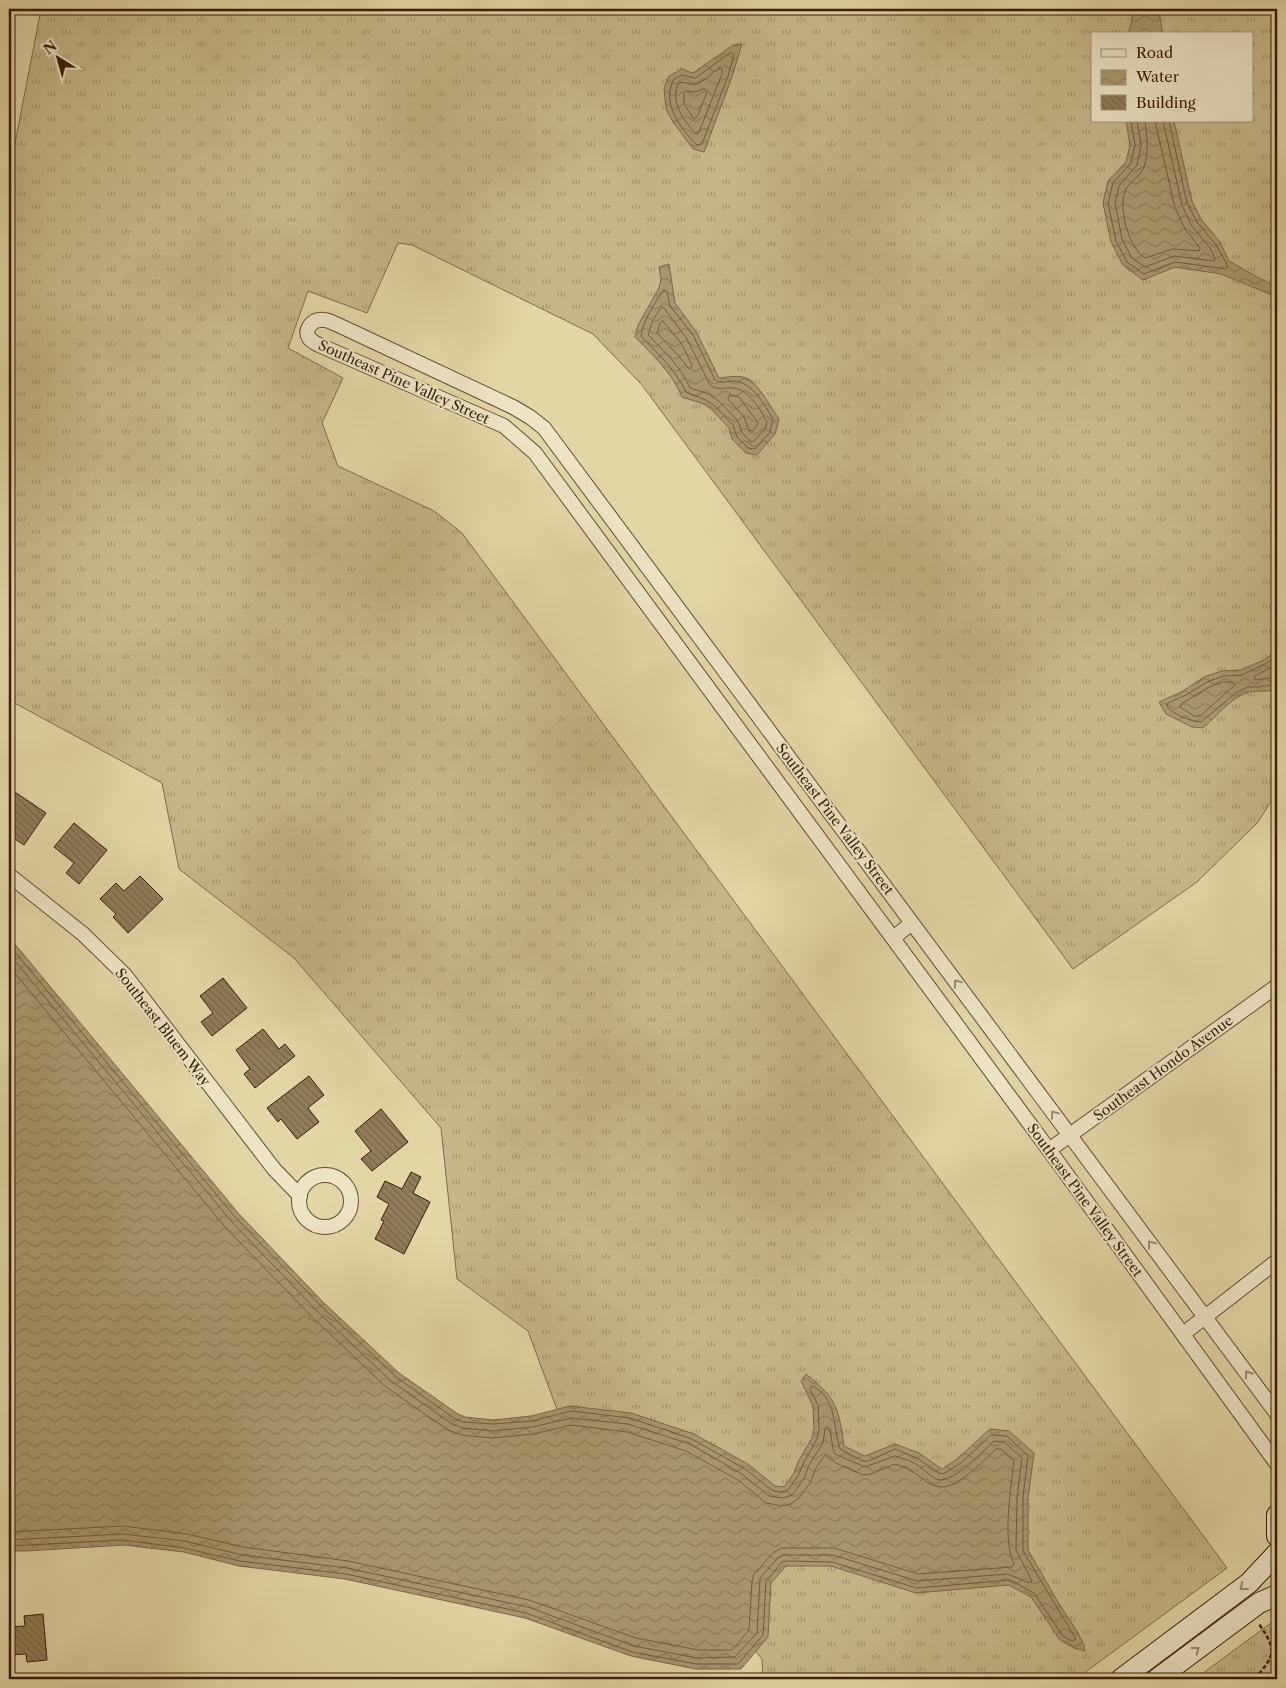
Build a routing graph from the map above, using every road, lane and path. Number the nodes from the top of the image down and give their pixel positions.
1 (596, 498) junction
2 (582, 516) junction
3 (758, 715) junction
4 (739, 729) junction
5 (9, 875) edge
6 (912, 923) junction
7 (892, 938) junction
8 (1277, 986) edge
9 (1070, 1135) junction
10 (1049, 1150) junction
11 (300, 1196) dead end
12 (1277, 1261) edge
13 (1206, 1316) junction
14 (1183, 1334) junction
15 (1277, 1414) edge
16 (1277, 1464) edge
17 (1277, 1515) edge
18 (1277, 1536) edge
19 (1277, 1553) edge
20 (1277, 1595) edge
21 (1250, 1610) junction
22 (1121, 1679) edge
23 (1157, 1679) edge
24 (1255, 1679) edge

1 - 2 street
1 - 2 street, Southeast Pine Valley Street
1 - 3 street, Southeast Pine Valley Street
2 - 4 street, Southeast Pine Valley Street
3 - 4 street
3 - 6 street, Southeast Pine Valley Street
4 - 7 street, Southeast Pine Valley Street
5 - 11 street, Southeast Bluem Way
6 - 7 street
9 -> 6 street, Southeast Pine Valley Street
7 - 10 street, Southeast Pine Valley Street
8 - 9 street, Southeast Hondo Avenue
9 - 10 street, Southeast Hondo Avenue
13 -> 9 street, Southeast Pine Valley Street
10 - 14 street, Southeast Pine Valley Street
12 - 13 street
13 - 14 street
15 -> 13 street, Southeast Pine Valley Street
14 - 16 street, Southeast Pine Valley Street
17 - 18 street
19 -> 22 street
20 - 21 street
23 -> 21 street
21 - 24 path

